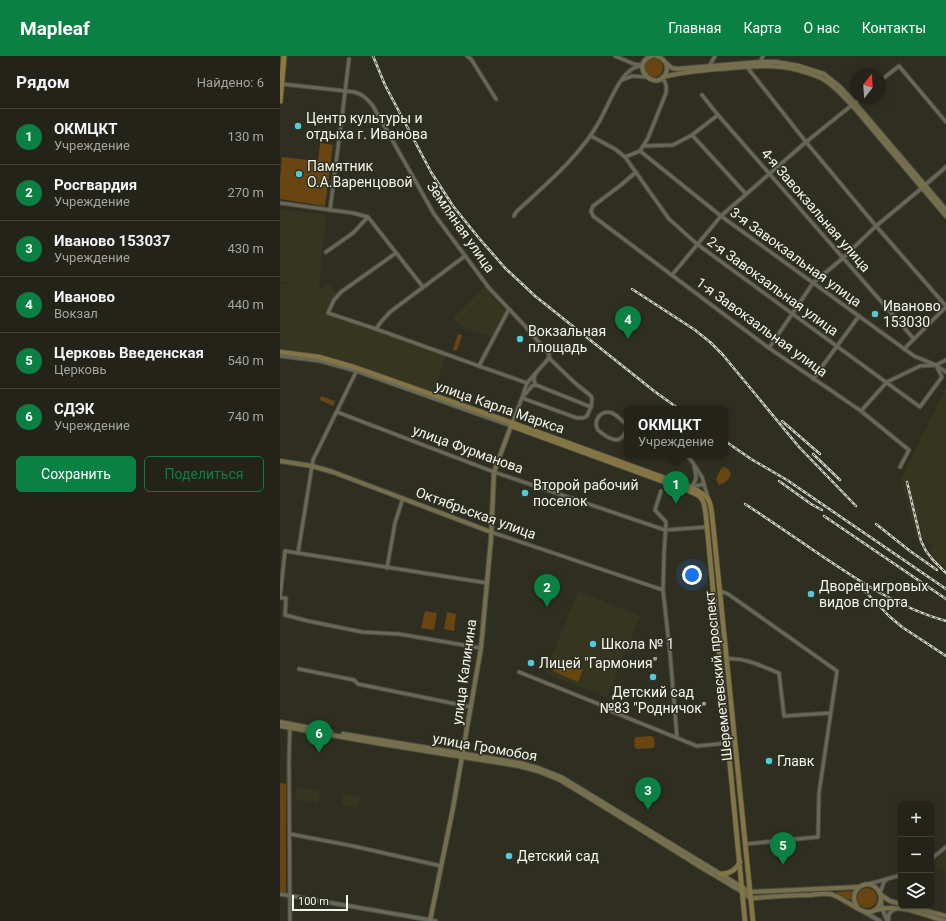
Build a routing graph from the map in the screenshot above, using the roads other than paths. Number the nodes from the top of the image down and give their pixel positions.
1 (284, 56) edge
2 (467, 56) edge
3 (615, 56) edge
4 (652, 56) edge
5 (656, 56) edge
6 (666, 56) edge
7 (715, 56) edge
8 (763, 56) edge
9 (349, 59) dead end
10 (666, 63) junction
11 (760, 64) junction
12 (643, 65) junction
13 (711, 67) junction
14 (747, 67) junction
15 (646, 77) junction
16 (663, 77) junction
17 (886, 77) edge
18 (620, 80) junction
19 (282, 84) junction
20 (346, 91) junction
21 (702, 95) dead end
22 (280, 100) edge
23 (496, 100) dead end
24 (850, 101) edge
25 (853, 104) joint
26 (718, 115) junction
27 (342, 116) dead end
28 (946, 122) edge
29 (341, 124) dead end
30 (692, 135) junction
31 (591, 136) junction
32 (806, 142) junction
33 (643, 146) junction
34 (640, 151) junction
35 (625, 157) junction
36 (946, 167) edge
37 (636, 172) junction
38 (769, 173) junction
39 (923, 186) junction
40 (746, 194) junction
41 (280, 203) edge
42 (330, 210) junction
43 (946, 210) edge
44 (514, 216) dead end
45 (720, 216) junction
46 (946, 216) edge
47 (368, 217) junction
48 (876, 226) junction
49 (697, 244) junction
50 (326, 252) dead end
51 (396, 252) junction
52 (465, 256) junction
53 (843, 258) junction
54 (672, 275) junction
55 (813, 283) junction
56 (423, 287) junction
57 (946, 307) edge
58 (509, 309) junction
59 (792, 313) junction
60 (860, 316) junction
61 (376, 329) junction
62 (914, 340) junction
63 (837, 346) junction
64 (769, 348) junction
65 (904, 349) junction
66 (280, 352) edge
67 (280, 356) edge
68 (549, 358) junction
69 (946, 360) edge
70 (936, 365) junction
71 (479, 366) junction
72 (539, 369) junction
73 (357, 370) junction
74 (946, 372) edge
75 (813, 379) junction
76 (886, 382) junction
77 (527, 384) junction
78 (536, 386) junction
79 (522, 398) junction
80 (591, 407) junction
81 (860, 411) junction
82 (337, 412) junction
83 (624, 422) edge
84 (511, 425) junction
85 (624, 436) edge
86 (689, 458) edge
87 (280, 461) edge
88 (693, 463) junction
89 (312, 466) junction
90 (900, 467) dead end
91 (494, 472) junction
92 (704, 484) junction
93 (689, 488) junction
94 (696, 490) junction
95 (661, 491) dead end
96 (704, 494) junction
97 (403, 498) junction
98 (708, 498) junction
99 (704, 502) junction
100 (707, 527) junction
101 (665, 530) junction
102 (491, 532) junction
103 (298, 553) junction
104 (387, 568) junction
105 (487, 583) junction
106 (663, 590) junction
107 (720, 591) junction
108 (713, 592) junction
109 (481, 648) junction
110 (727, 659) junction
111 (720, 660) junction
112 (299, 669) dead end
113 (519, 672) dead end
114 (471, 707) junction
115 (830, 713) junction
116 (280, 722) edge
117 (280, 726) edge
118 (290, 726) junction
119 (678, 738) junction
120 (728, 743) junction
121 (463, 755) junction
122 (732, 781) junction
123 (739, 781) junction
124 (290, 834) junction
125 (745, 844) junction
126 (946, 847) edge
127 (934, 857) edge
128 (740, 862) junction
129 (441, 866) junction
130 (720, 874) junction
131 (898, 876) edge
132 (887, 879) junction
133 (867, 884) junction
134 (742, 887) junction
135 (860, 887) junction
136 (750, 892) junction
137 (743, 893) junction
138 (280, 894) edge
139 (880, 894) junction
140 (290, 896) junction
141 (751, 898) junction
142 (881, 900) junction
143 (898, 904) edge
144 (898, 906) edge
145 (882, 908) junction
146 (898, 908) edge
147 (860, 909) junction
148 (911, 909) edge
149 (919, 909) edge
150 (873, 911) junction
151 (946, 916) edge
152 (430, 920) edge
153 (290, 921) edge
154 (436, 921) edge
155 (746, 921) edge
156 (753, 921) edge
157 (880, 921) edge
158 (888, 921) edge
159 (945, 921) edge

1 - 19 highway
2 - 23 street
3 - 12 street
4 - 12 main road
5 - 10 main road
6 - 10 main road
7 - 13 street
8 - 11 street
9 - 20 street
10 - 13 main road
10 - 16 main road
11 - 13 main road
11 - 14 main road
11 - 24 main road
12 - 15 main road
12 - 18 street
13 - 14 main road
13 - 16 main road
14 - 32 street
15 - 16 main road
15 - 18 street
16 - 33 street
17 - 28 street
18 - 31 street
19 - 20 street, Земляная улица
19 - 22 highway
20 - 27 street
20 - 52 street, Земляная улица
21 - 26 street, 4-я Завокзальная улица
25 - 32 street
25 - 39 main road
26 - 30 street
26 - 38 street, 4-я Завокзальная улица
29 - 42 street
30 - 33 street
30 - 40 street
31 - 35 street, 2-я Завокзальная улица
31 - 44 street
32 - 38 street
32 - 48 street
33 - 34 street
34 - 35 street
34 - 45 street, 3-я Завокзальная улица
35 - 37 street, 2-я Завокзальная улица
36 - 39 street
37 - 49 street, 2-я Завокзальная улица
37 - 54 street, 1-я Завокзальная улица
38 - 40 street
38 - 53 street, 4-я Завокзальная улица
39 - 43 main road
39 - 46 main road
39 - 48 street
40 - 45 street
41 - 42 street
42 - 47 street
45 - 49 street
45 - 55 street, 3-я Завокзальная улица
47 - 50 street
47 - 51 street
48 - 53 street
48 - 57 street
49 - 54 street
49 - 59 street, 2-я Завокзальная улица
51 - 56 street
51 - 61 street
52 - 56 street
52 - 58 street, Земляная улица
53 - 55 street
53 - 62 street, 4-я Завокзальная улица
54 - 64 street, 1-я Завокзальная улица
55 - 59 street
55 - 60 street, 3-я Завокзальная улица
56 - 61 street
57 - 62 street
58 - 68 street, Земляная улица
58 - 71 street
59 - 63 street, 2-я Завокзальная улица
59 - 64 street
60 - 63 street
60 - 65 street, 3-я Завокзальная улица
61 - 71 street
62 - 65 street
63 - 75 street
63 - 76 street, 2-я Завокзальная улица
64 - 75 street, 1-я Завокзальная улица
65 - 70 street, 3-я Завокзальная улица
66 - 73 main road, улица Карла Маркса
67 - 73 street, улица Карла Маркса
68 - 72 street
68 - 80 street
69 - 70 street
70 - 74 street, 3-я Завокзальная улица
70 - 76 street
70 - 76 street, 2-я Завокзальная улица
71 - 77 street
72 - 77 street
72 - 78 street
73 - 82 street
73 - 84 main road, улица Карла Маркса
75 - 81 street, 1-я Завокзальная улица
76 - 81 street
77 - 79 street
78 - 79 street
78 - 80 street
79 - 80 street
79 - 84 street
81 - 90 street, 1-я Завокзальная улица
82 - 89 street
82 - 91 street, улица Фурманова
83 - 85 street
84 - 91 main road, улица Калинина
84 - 93 main road, улица Карла Маркса
86 - 88 street
87 - 89 main road, Октябрьская улица
88 - 92 street
88 - 93 street
89 - 97 main road, Октябрьская улица
89 - 103 street
91 - 101 street, улица Фурманова
91 - 102 main road, улица Калинина
92 - 93 street
92 - 94 street
92 - 96 street
92 - 98 street
93 - 94 main road, улица Карла Маркса
93 - 99 main road, улица Карла Маркса
94 - 96 main road, улица Карла Маркса
95 - 101 street
96 - 98 main road, улица Карла Маркса
96 - 99 street
97 - 102 main road, Октябрьская улица
97 - 104 street
98 - 107 main road, Шереметевский проспект
99 - 100 main road, Шереметевский проспект
100 - 101 street, улица Фурманова
100 - 108 main road, Шереметевский проспект
101 - 106 street
102 - 105 main road, улица Калинина
102 - 106 street, Октябрьская улица
103 - 104 street
103 - 109 street
104 - 105 street
105 - 109 main road, улица Калинина
106 - 119 street
107 - 108 main road
107 - 110 main road, Шереметевский проспект
107 - 115 street
108 - 111 main road, Шереметевский проспект
109 - 114 main road, улица Калинина
110 - 111 main road
110 - 115 street
110 - 123 main road, Шереметевский проспект
111 - 120 main road, Шереметевский проспект
112 - 114 street
113 - 119 street
114 - 121 main road, улица Калинина
115 - 125 street
116 - 118 main road, улица Громобоя
117 - 118 main road, улица Громобоя
118 - 121 main road, улица Громобоя
118 - 124 street
119 - 120 street
120 - 122 main road, Шереметевский проспект
121 - 129 main road, улица Калинина
121 - 130 main road, улица Громобоя
121 - 137 main road, улица Громобоя
122 - 123 main road, Шереметевский проспект
122 - 128 main road, Шереметевский проспект
123 - 125 main road, Шереметевский проспект
124 - 129 street
124 - 140 street
125 - 136 main road, Шереметевский проспект
126 - 127 street
128 - 130 main road
128 - 134 main road, Шереметевский проспект
129 - 152 main road, улица Калинина
130 - 134 main road, улица Громобоя
131 - 132 street
132 - 133 street
132 - 139 street
133 - 135 main road
133 - 139 main road
134 - 136 main road, улица Громобоя
134 - 137 main road, Шереметевский проспект
135 - 136 main road
135 - 147 main road
136 - 141 main road, Шереметевский проспект
137 - 141 main road, улица Громобоя
137 - 155 main road, Шереметевский проспект
138 - 140 street
139 - 142 main road
139 - 143 main road
140 - 152 street
140 - 153 street
141 - 147 main road
141 - 156 main road, Шереметевский проспект
142 - 145 street
142 - 150 main road
144 - 145 main road
145 - 150 main road
145 - 158 street
146 - 158 street
147 - 150 main road
147 - 157 street
148 - 159 main road
149 - 151 main road
152 - 154 street

